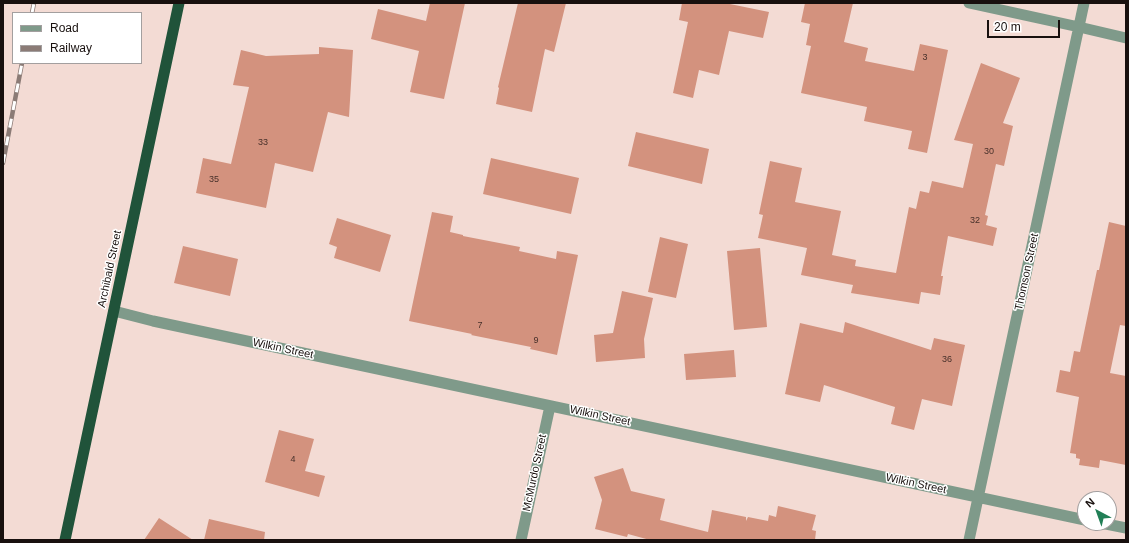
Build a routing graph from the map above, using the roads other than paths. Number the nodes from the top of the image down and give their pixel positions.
1 (179, 3) edge
2 (969, 3) edge
3 (1084, 3) edge
4 (1079, 27) junction
5 (1126, 38) edge
6 (114, 312) junction
7 (550, 406) junction
8 (978, 497) junction
9 (1077, 518) edge
10 (65, 540) edge
11 (521, 540) edge
12 (969, 540) edge

1 - 6 highway, Archibald Street
2 - 4 street
3 - 4 street, Thomson Street
4 - 5 street
4 - 8 street, Thomson Street
6 - 7 street, Wilkin Street
6 - 10 highway, Archibald Street
7 - 8 street, Wilkin Street
7 - 11 street, McMurdo Street
8 - 9 street, Wilkin Street
8 - 12 street, Thomson Street

